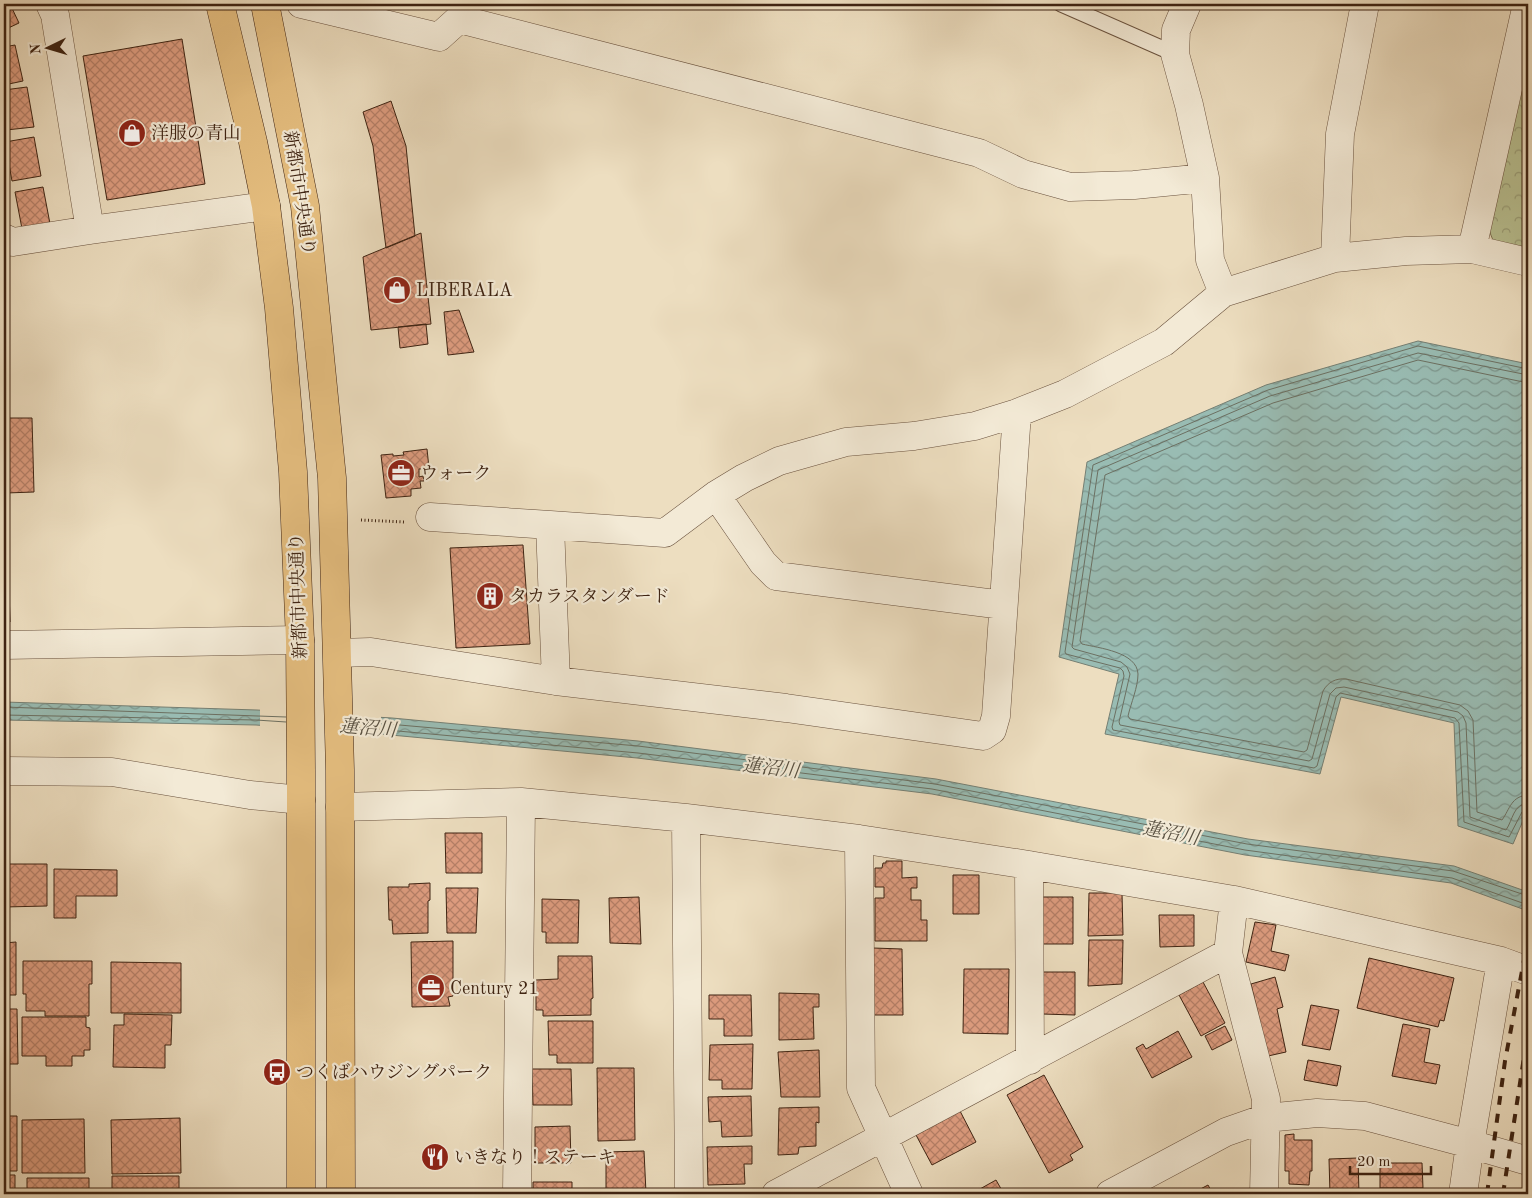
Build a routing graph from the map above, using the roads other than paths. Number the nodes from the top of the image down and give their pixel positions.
1 (50, 4) edge
2 (220, 4) edge
3 (265, 4) edge
4 (301, 4) edge
5 (1061, 4) edge
6 (1187, 4) edge
7 (1365, 4) edge
8 (1527, 4) edge
9 (463, 12) edge
10 (1175, 54) junction
11 (1205, 178) junction
12 (266, 206) junction
13 (90, 230) junction
14 (4, 238) edge
15 (1472, 249) junction
16 (1335, 258) junction
17 (1528, 262) edge
18 (1223, 293) junction
19 (1017, 413) junction
20 (716, 495) junction
21 (430, 517) road end
22 (550, 525) junction
23 (1003, 605) junction
24 (300, 640) junction
25 (4, 645) edge
26 (338, 653) junction
27 (556, 681) junction
28 (4, 772) edge
29 (302, 800) junction
30 (521, 802) junction
31 (340, 807) junction
32 (686, 818) junction
33 (859, 840) junction
34 (1029, 865) junction
35 (1234, 900) junction
36 (1228, 953) junction
37 (1501, 961) junction
38 (1528, 970) edge
39 (1030, 1060) junction
40 (1266, 1118) junction
41 (884, 1138) junction
42 (1470, 1144) junction
43 (1528, 1161) edge
44 (301, 1194) edge
45 (341, 1194) edge
46 (517, 1194) edge
47 (689, 1194) edge
48 (776, 1194) edge
49 (909, 1194) edge
50 (1110, 1194) edge
51 (1264, 1194) edge
52 (1463, 1194) edge

1 - 13 street
2 - 12 main road, 新都市中央通り
3 - 26 main road, 新都市中央通り
4 - 9 street
5 - 10 lane
6 - 10 street
7 - 16 street
8 - 15 street
9 - 11 street
10 - 11 street
11 - 18 street
12 - 13 street
12 - 24 main road, 新都市中央通り
13 - 14 street
15 - 16 street
15 - 17 street
16 - 18 street
18 - 19 street
19 - 20 street
19 - 23 street
20 - 22 street
20 - 23 street
21 - 22 street
22 - 27 street
23 - 27 street
24 - 25 street
24 - 29 main road, 新都市中央通り
26 - 27 street
26 - 31 main road, 新都市中央通り
28 - 29 street
29 - 44 main road, 新都市中央通り
30 - 31 street
30 - 32 street
30 - 46 street
31 - 45 main road, 新都市中央通り
32 - 33 street
32 - 47 street
33 - 34 street
33 - 41 street
34 - 35 street
34 - 39 street
35 - 36 street
35 - 37 street
36 - 39 street
36 - 40 street
37 - 38 street
37 - 42 street
39 - 41 street
40 - 42 street
40 - 50 street
40 - 51 street
41 - 48 street
41 - 49 street
42 - 43 street
42 - 52 street

